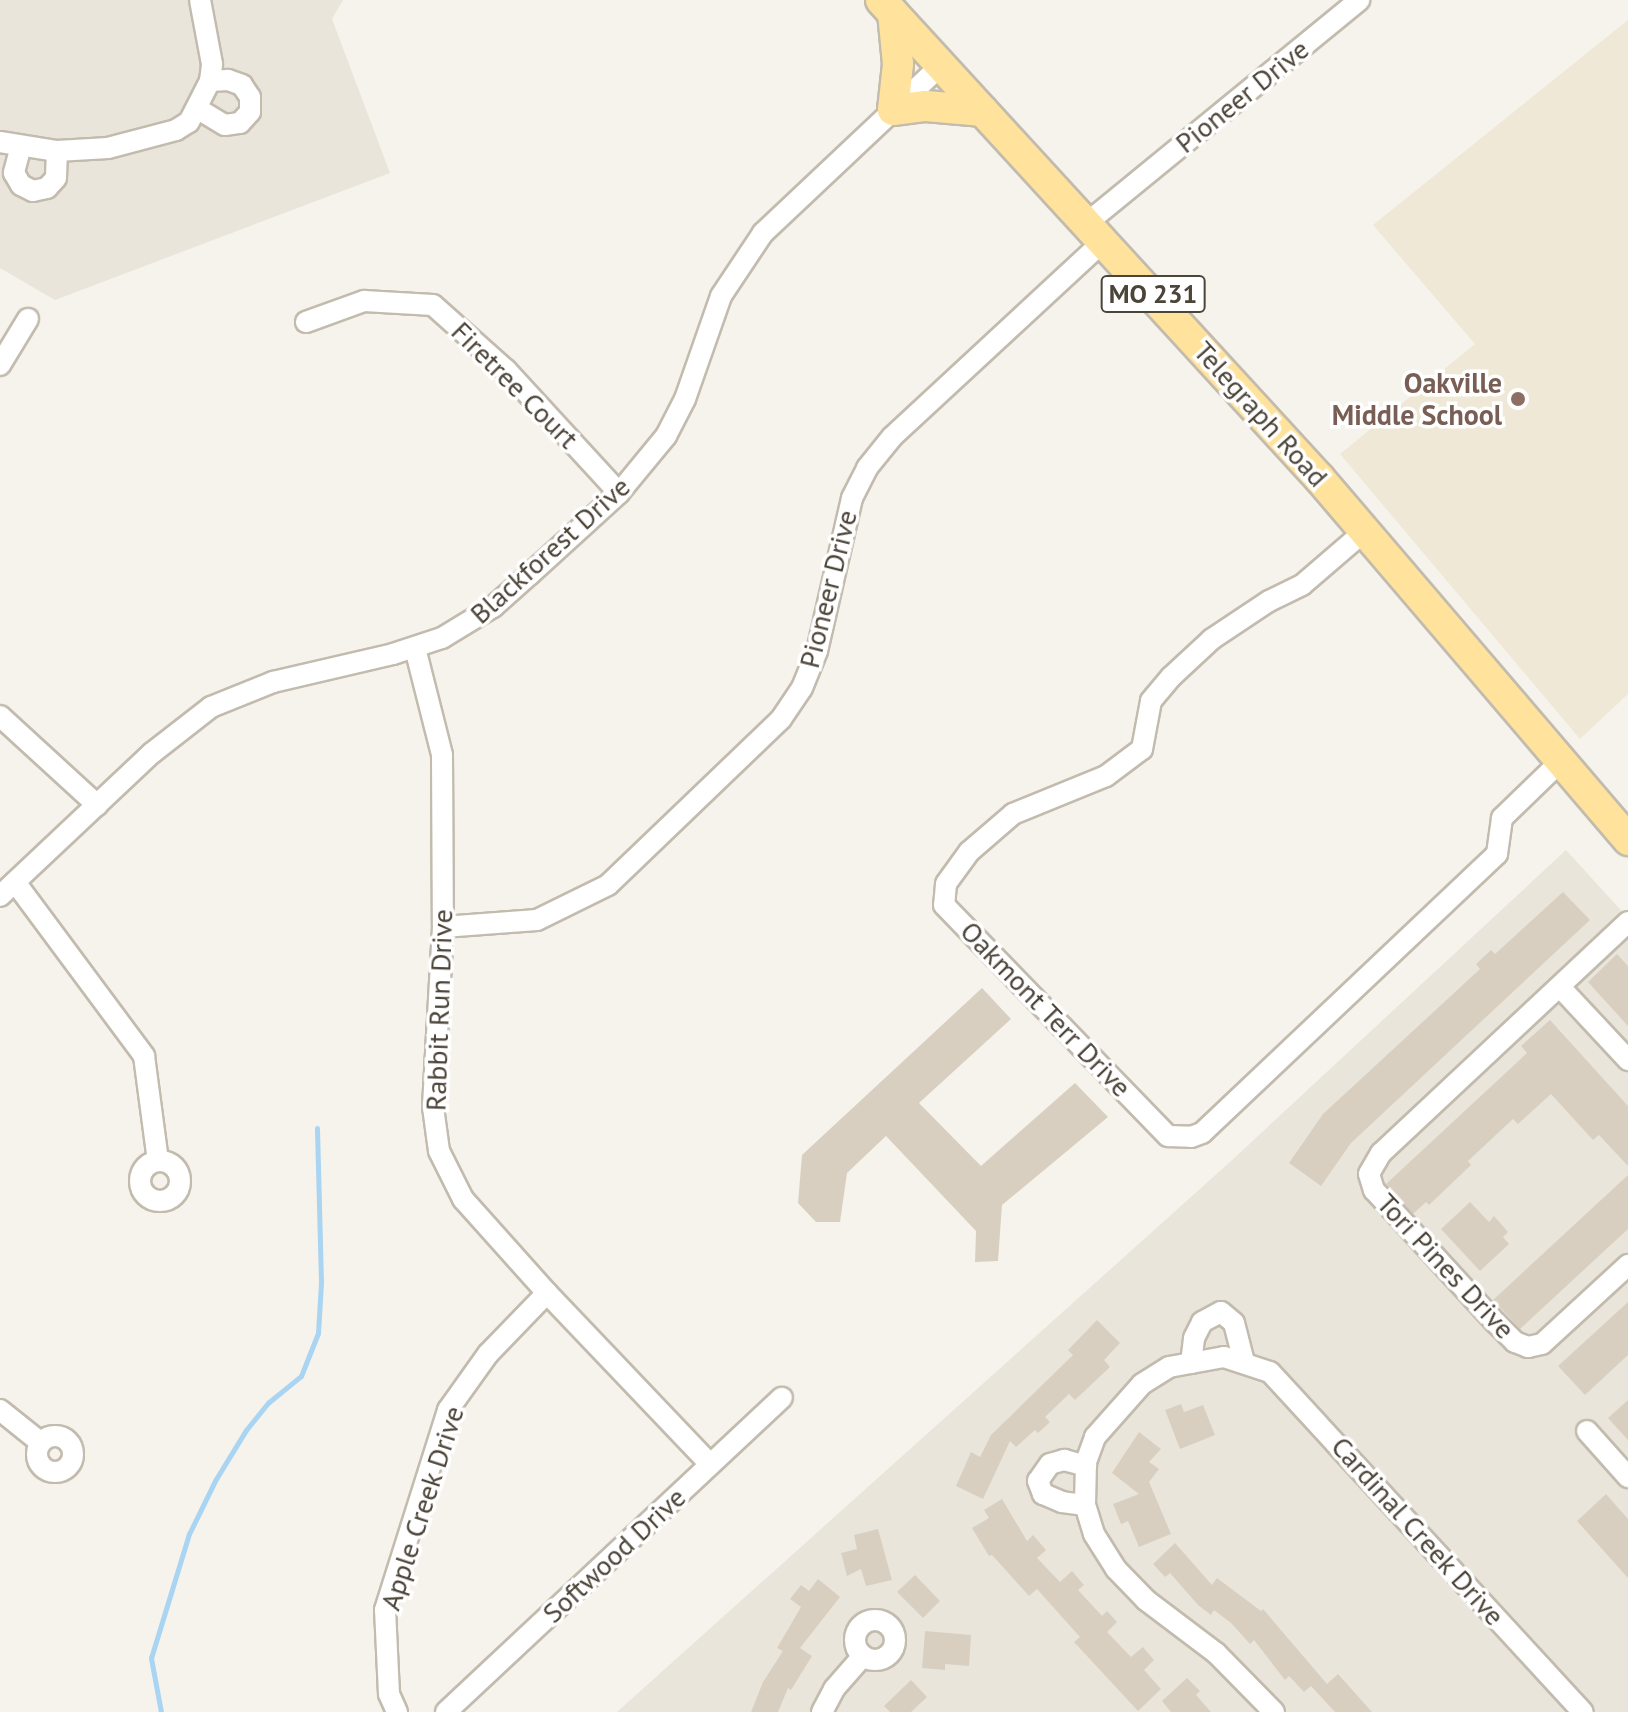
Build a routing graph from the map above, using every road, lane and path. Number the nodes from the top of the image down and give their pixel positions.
1 (200, 0) edge
2 (1359, 0) edge
3 (887, 7) edge
4 (941, 65) junction
5 (210, 81) junction
6 (198, 109) junction
7 (893, 110) junction
8 (983, 111) junction
9 (0, 142) edge
10 (21, 146) junction
11 (57, 151) junction
12 (1095, 232) junction
13 (28, 319) dead end
14 (306, 322) dead end
15 (0, 365) edge
16 (619, 493) junction
17 (1366, 530) junction
18 (415, 648) junction
19 (0, 716) edge
20 (1560, 762) junction
21 (97, 805) junction
22 (1628, 840) edge
23 (7, 889) edge
24 (1628, 922) edge
25 (443, 927) junction
26 (1560, 987) junction
27 (1628, 1060) edge
28 (158, 1161) dead end
29 (1628, 1265) edge
30 (547, 1293) junction
31 (1244, 1362) junction
32 (1191, 1363) junction
33 (782, 1398) dead end
34 (0, 1410) edge
35 (1587, 1431) dead end
36 (40, 1442) dead end
37 (710, 1464) junction
38 (1086, 1466) junction
39 (1628, 1477) edge
40 (1085, 1505) junction
41 (863, 1656) dead end
42 (395, 1711) edge
43 (446, 1712) edge
44 (822, 1712) edge
45 (1274, 1712) edge
46 (1583, 1712) edge

1 - 5 street
2 - 12 street, Pioneer Drive
3 - 4 main road, Telegraph Road / MO 231
3 - 7 main road
4 - 7 street, Blackforest Drive
4 - 8 main road, Telegraph Road / MO 231
5 - 6 street
5 - 6 street
6 - 11 street
7 - 8 main road
7 - 16 street, Blackforest Drive
8 - 12 main road, Telegraph Road / MO 231
9 - 10 street
10 - 11 street
10 - 11 street
12 - 17 main road, Telegraph Road / MO 231
12 - 25 street, Pioneer Drive
13 - 15 street
14 - 16 street, Firetree Court
16 - 18 street, Blackforest Drive
17 - 20 main road, Telegraph Road / MO 231
17 - 20 street, Oakmont Terr Drive
18 - 21 street, Blackforest Drive
18 - 25 street, Rabbit Run Drive
19 - 21 street
20 - 22 main road, Telegraph Road / MO 231
21 - 23 street, Blackforest Drive
23 - 28 street
24 - 26 street, Tori Pines Drive
25 - 30 street, Rabbit Run Drive
26 - 27 street
26 - 29 street, Tori Pines Drive
30 - 37 street, Rabbit Run Drive
30 - 42 street, Apple Creek Drive
31 - 32 street, Cardinal Creek Drive
31 - 32 street
31 - 46 street, Cardinal Creek Drive
32 - 38 street, Cardinal Creek Drive
33 - 37 street, Softwood Drive
34 - 36 street
35 - 39 street
37 - 43 street, Softwood Drive
38 - 40 street, Cardinal Creek Drive
38 - 40 street
40 - 45 street, Cardinal Creek Drive
41 - 44 street

